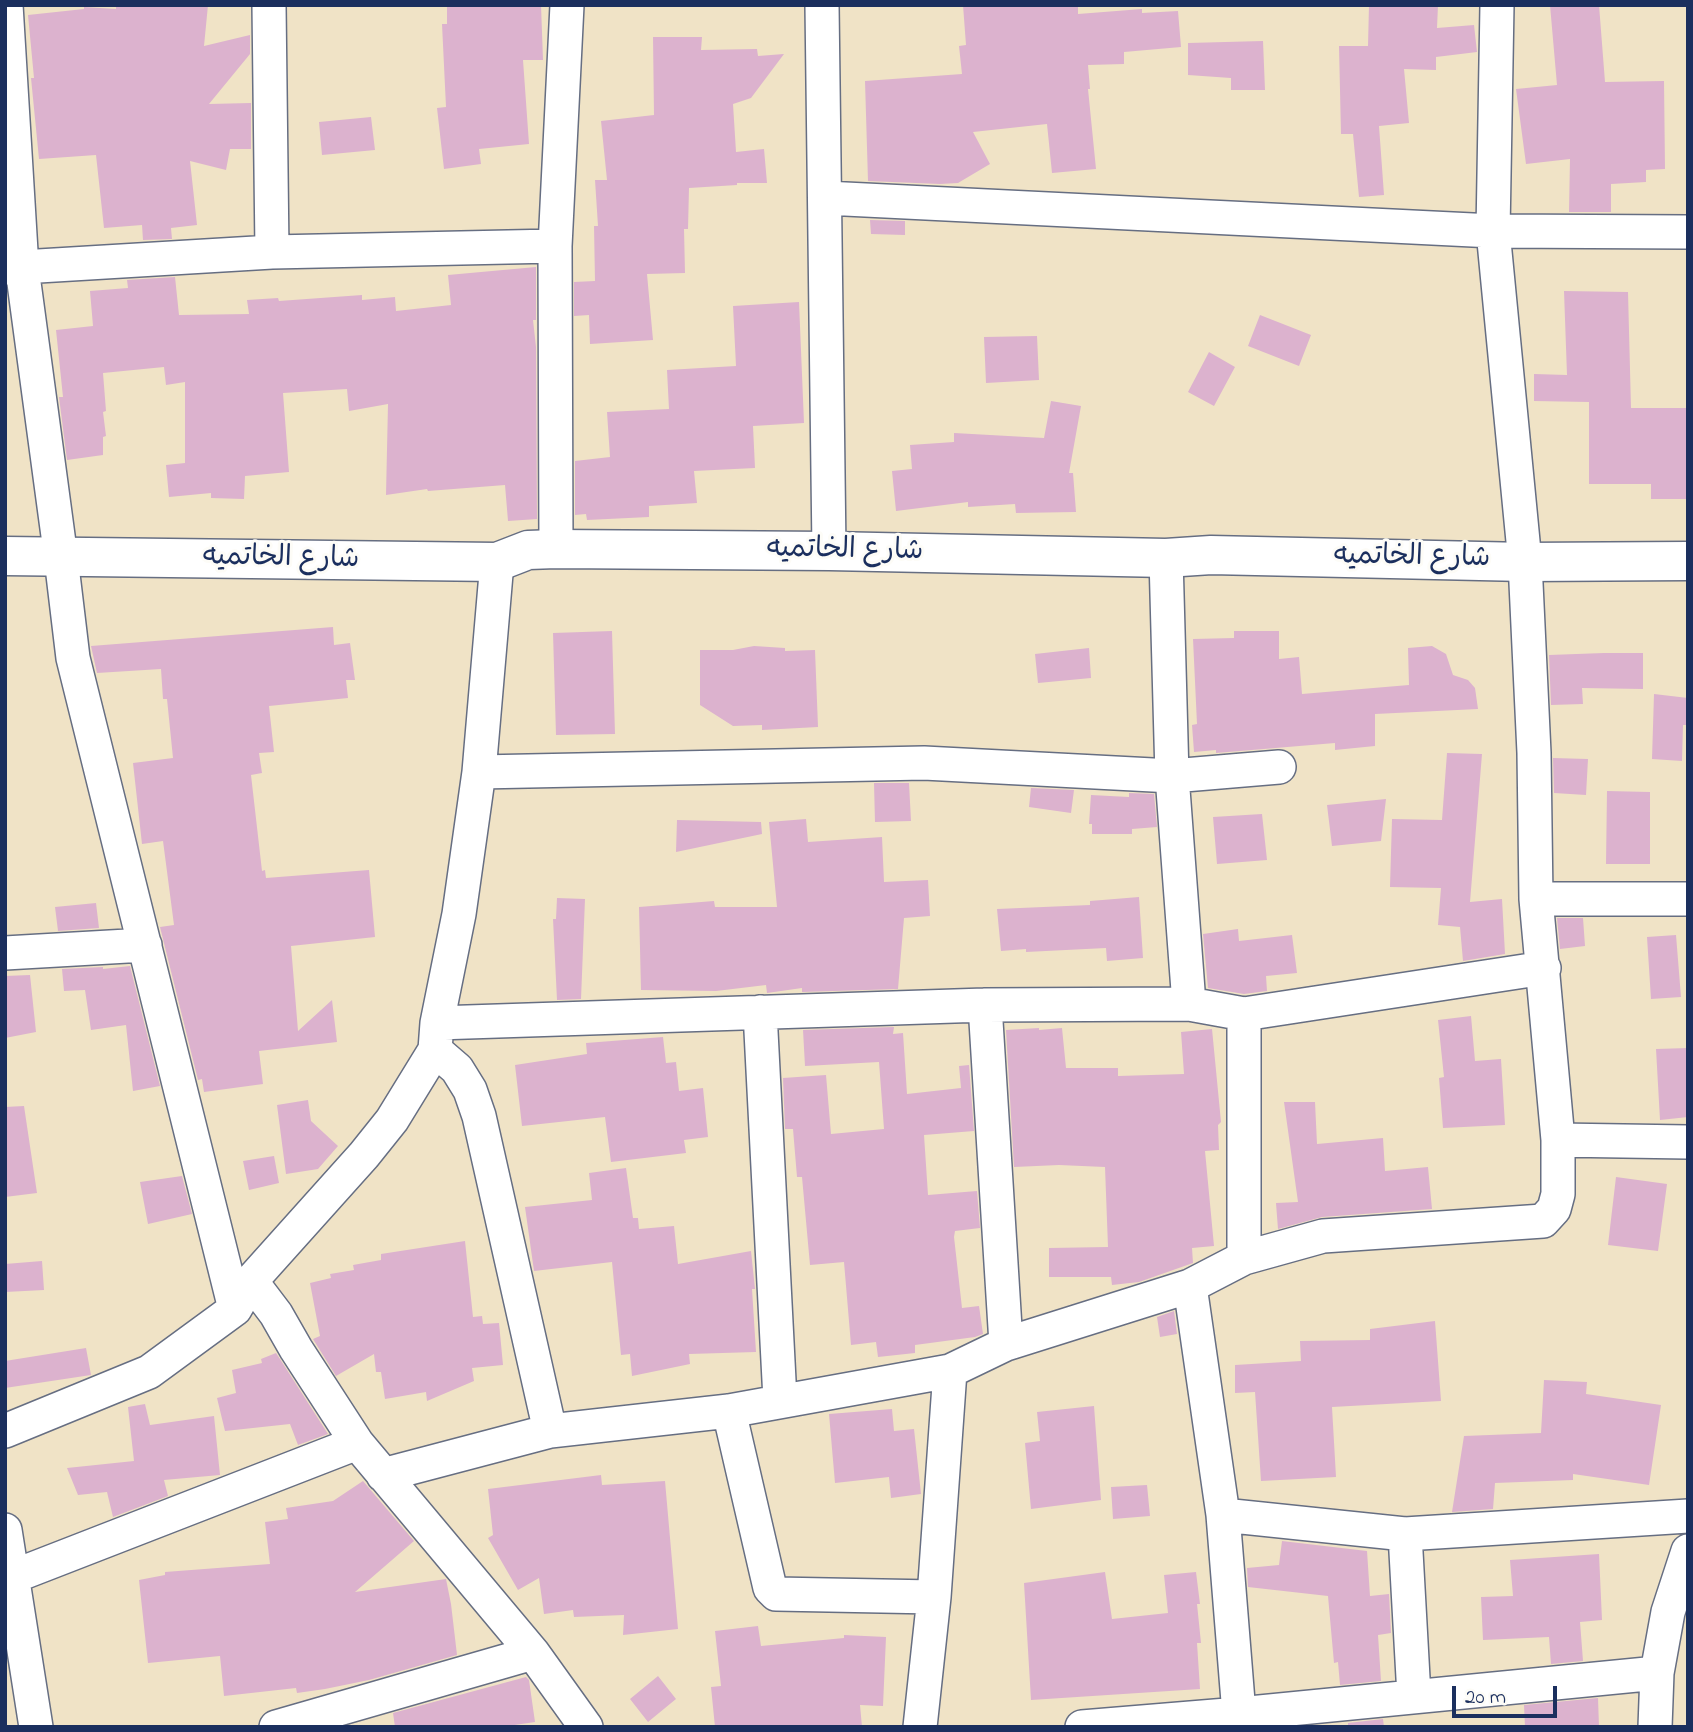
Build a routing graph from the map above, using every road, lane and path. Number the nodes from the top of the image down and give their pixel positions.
1 (6, 5) edge
2 (269, 5) edge
3 (567, 5) edge
4 (822, 5) edge
5 (1497, 5) edge
6 (825, 198) junction
7 (1493, 232) junction
8 (1688, 232) edge
9 (555, 246) junction
10 (272, 252) junction
11 (14, 268) edge
12 (556, 549) junction
13 (830, 551) junction
14 (5, 556) edge
15 (61, 558) junction
16 (1166, 558) junction
17 (1688, 561) edge
18 (497, 562) junction
19 (1525, 562) junction
20 (1279, 767) dead end
21 (479, 772) junction
22 (1172, 776) junction
23 (1536, 899) junction
24 (1688, 899) edge
25 (145, 945) junction
26 (5, 953) edge
27 (1544, 968) junction
28 (1189, 1004) junction
29 (985, 1006) junction
30 (760, 1012) junction
31 (1244, 1014) junction
32 (436, 1037) junction
33 (1558, 1140) junction
34 (1688, 1142) edge
35 (1244, 1258) junction
36 (1190, 1286) junction
37 (243, 1295) junction
38 (1006, 1344) junction
39 (950, 1371) junction
40 (780, 1400) junction
41 (729, 1411) junction
42 (5, 1431) edge
43 (550, 1431) junction
44 (357, 1443) junction
45 (383, 1475) junction
46 (1223, 1515) junction
47 (1688, 1516) edge
48 (5, 1530) edge
49 (1405, 1534) junction
50 (1688, 1551) edge
51 (12, 1577) junction
52 (934, 1597) junction
53 (533, 1653) junction
54 (1657, 1673) junction
55 (1414, 1696) junction
56 (1239, 1714) junction
57 (36, 1727) edge
58 (276, 1727) edge
59 (586, 1727) edge
60 (919, 1727) edge
61 (1082, 1727) edge
62 (1655, 1727) edge

1 - 11 street
2 - 10 street
3 - 9 street
4 - 6 street
5 - 7 street
6 - 7 street
6 - 13 street
7 - 8 street
7 - 19 street
9 - 10 street
9 - 12 street
10 - 11 street
11 - 15 street
12 - 13 street, شارع الخاتميه
12 - 18 street, شارع الخاتميه
13 - 16 street, شارع الخاتميه
14 - 15 street, شارع الخاتميه
15 - 18 street, شارع الخاتميه
15 - 25 street
16 - 19 street, شارع الخاتميه
16 - 22 street
17 - 19 street, شارع الخاتميه
18 - 21 street
19 - 23 street
20 - 22 street
21 - 22 street
21 - 32 street
22 - 28 street
23 - 24 street
23 - 27 street
25 - 26 street
25 - 37 street
27 - 31 street
27 - 33 street
28 - 29 street
28 - 31 street
29 - 30 street
29 - 38 street
30 - 32 street
30 - 40 street
31 - 35 street
32 - 37 street
32 - 43 street
33 - 34 street
33 - 35 street
35 - 36 street
36 - 38 street
36 - 46 street
37 - 42 street
37 - 44 street
38 - 39 street
39 - 40 street
39 - 52 street
40 - 41 street
41 - 43 street
41 - 52 street
43 - 45 street
44 - 45 street
44 - 51 street
45 - 53 street
46 - 49 street
46 - 56 street
47 - 49 street
48 - 51 street
49 - 55 street
50 - 54 street
51 - 57 street
52 - 60 street
53 - 58 street
53 - 59 street
54 - 55 street
54 - 62 street
55 - 56 street
56 - 61 street

